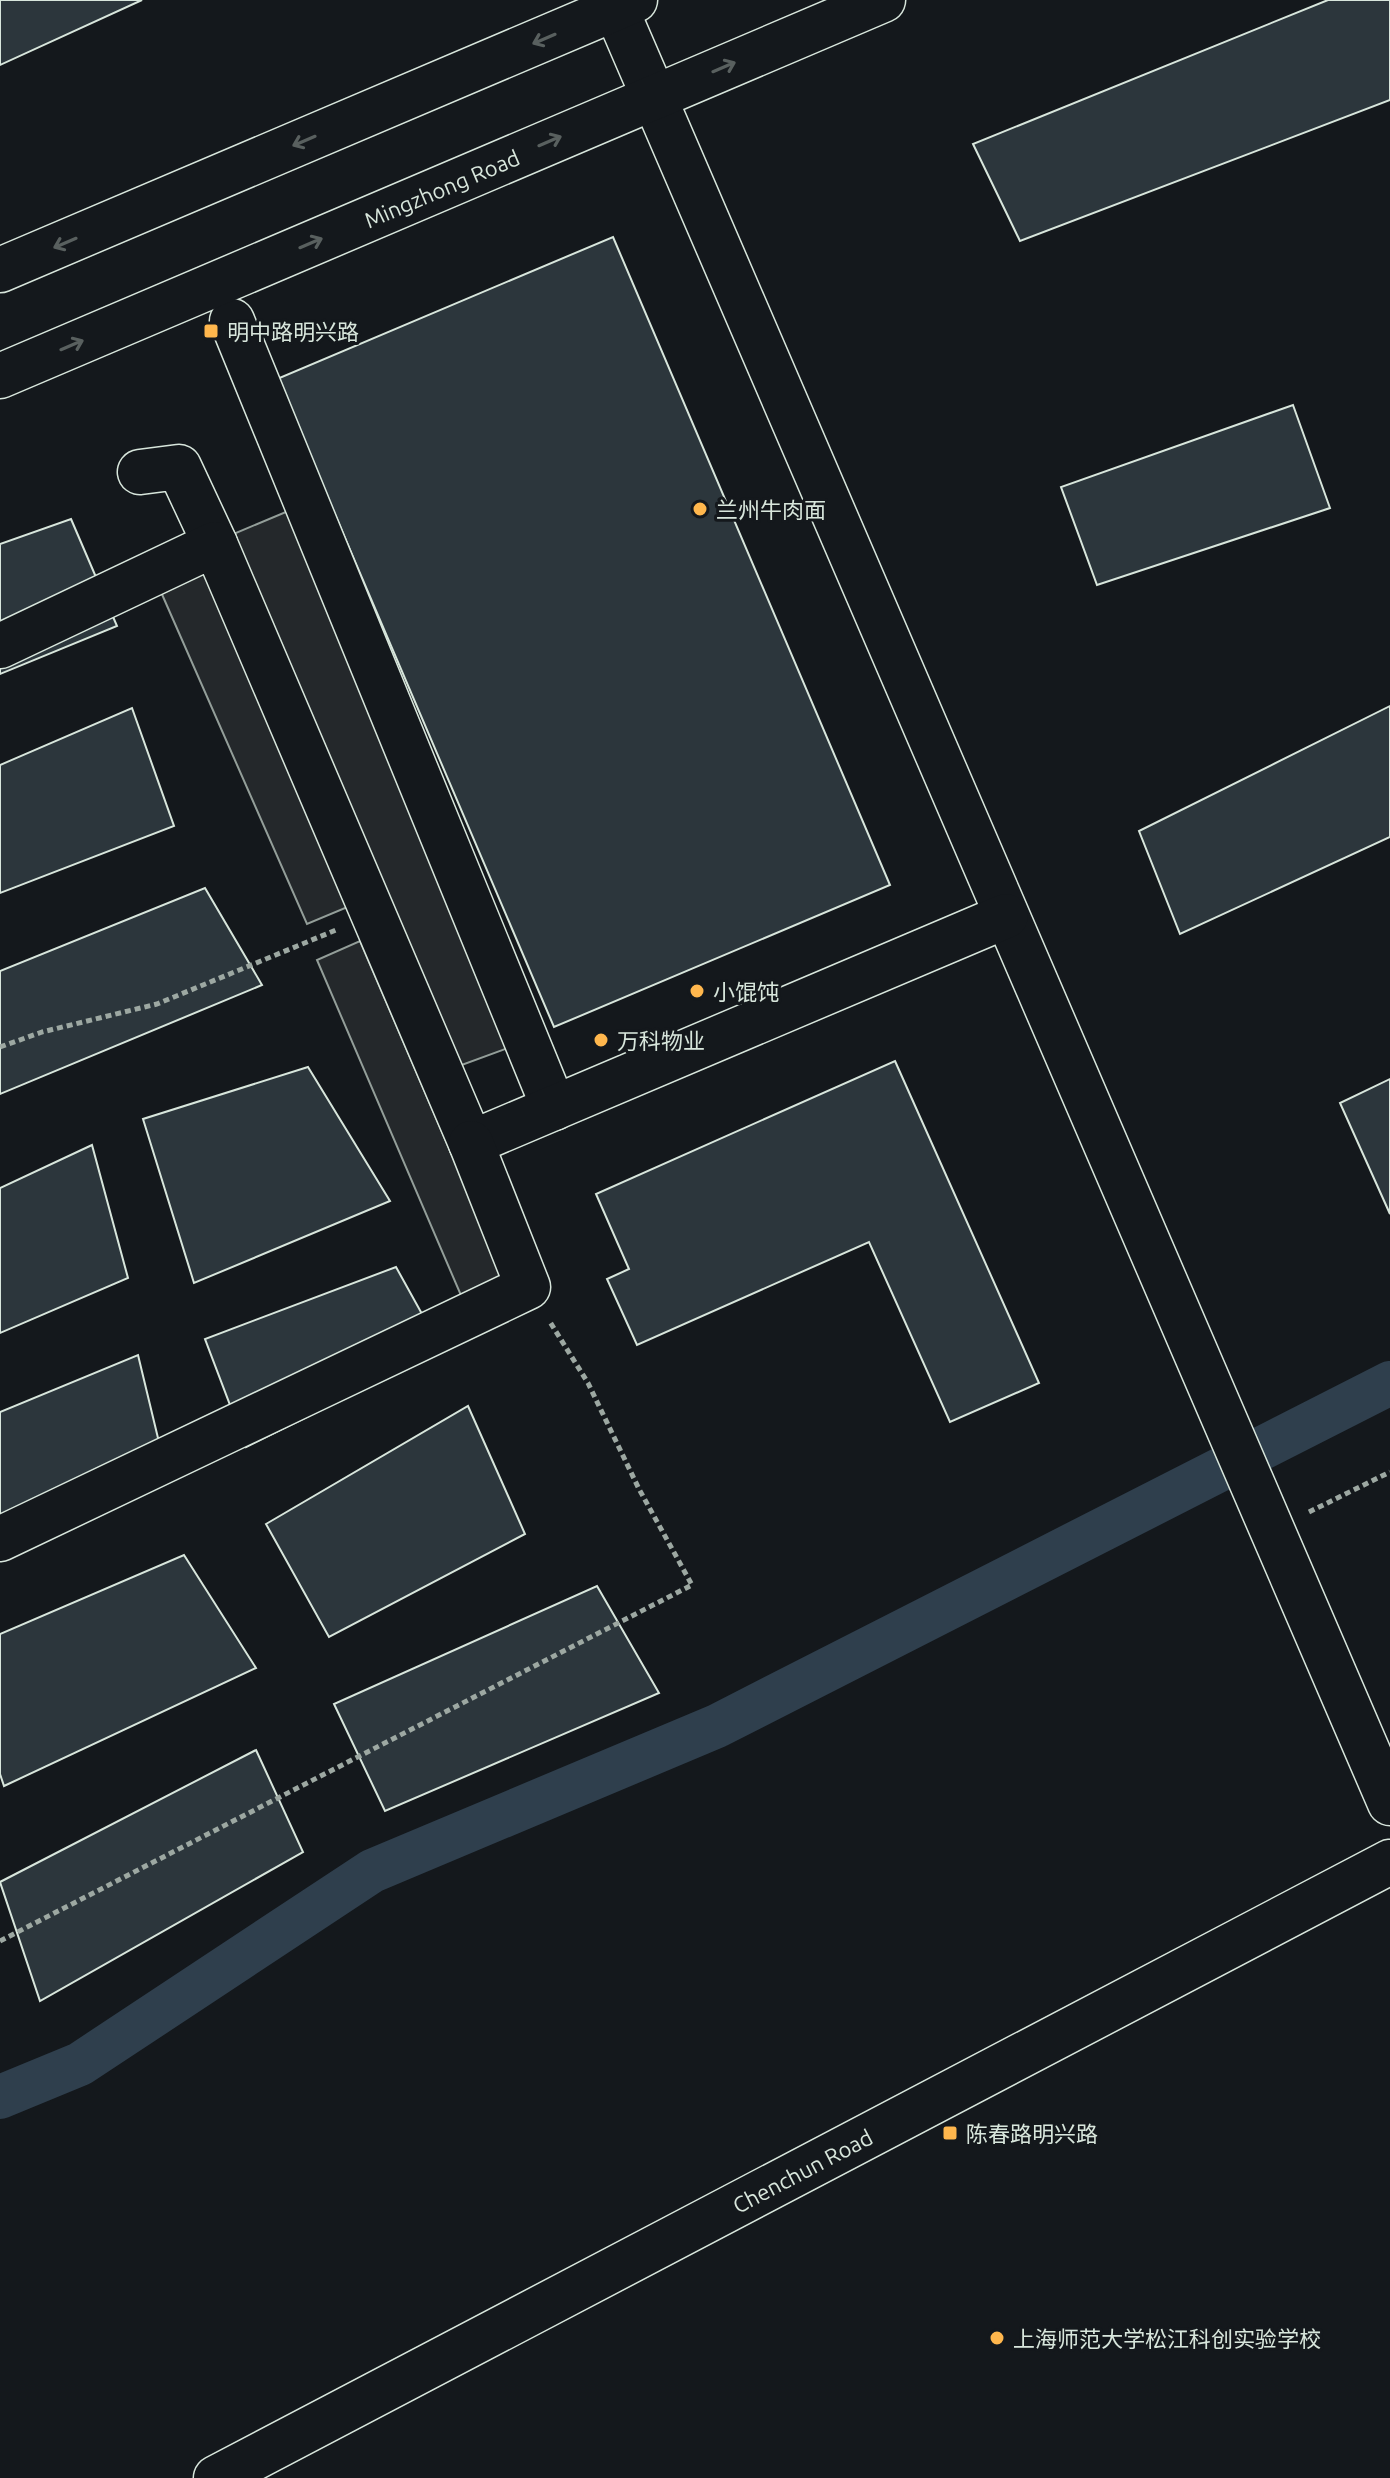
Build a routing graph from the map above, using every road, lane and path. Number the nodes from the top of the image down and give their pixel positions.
1 (883, 0) edge
2 (621, 3) edge
3 (653, 98) junction
4 (0, 270) edge
5 (232, 321) dead end
6 (0, 376) edge
7 (140, 472) dead end
8 (215, 544) junction
9 (0, 646) edge
10 (373, 913) junction
11 (1006, 916) junction
12 (0, 1047) edge
13 (554, 1108) junction
14 (471, 1143) junction
15 (528, 1287) junction
16 (1390, 1472) edge
17 (1308, 1512) dead end
18 (0, 1539) edge
19 (1390, 1803) edge
20 (1390, 1862) edge
21 (0, 1941) edge
22 (216, 2478) edge

3 -> 1 street, Mingzhong Road
2 - 3 street
2 -> 4 street
6 -> 3 street, Mingzhong Road
3 - 11 street
5 - 13 street
7 - 8 street
8 - 9 street
8 - 10 street
10 - 12 path
10 - 14 street
11 - 13 street
11 - 19 street
13 - 14 street
14 - 15 street
15 - 18 street
15 - 21 path
16 - 17 path
20 - 22 street, Chenchun Road

